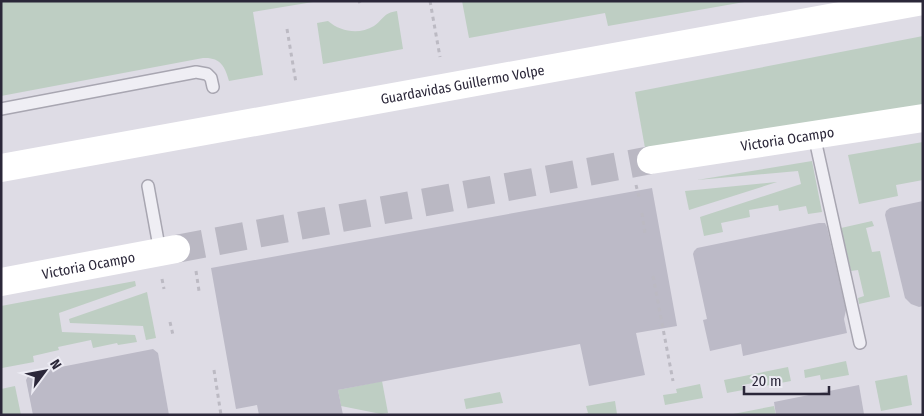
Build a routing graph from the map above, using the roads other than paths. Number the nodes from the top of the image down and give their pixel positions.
1 (923, 1) edge
2 (213, 88) dead end
3 (1, 109) edge
4 (923, 118) edge
5 (814, 135) junction
6 (651, 160) tunnel mouth
7 (1, 168) edge
8 (148, 186) dead end
9 (168, 250) joint
10 (1, 282) edge
11 (860, 343) dead end

1 - 7 main road, Guardavidas Guillermo Volpe
2 - 3 lane
4 - 5 main road, Victoria Ocampo
5 - 6 main road, Victoria Ocampo
5 - 11 lane
8 - 9 lane
9 - 10 main road, Victoria Ocampo

